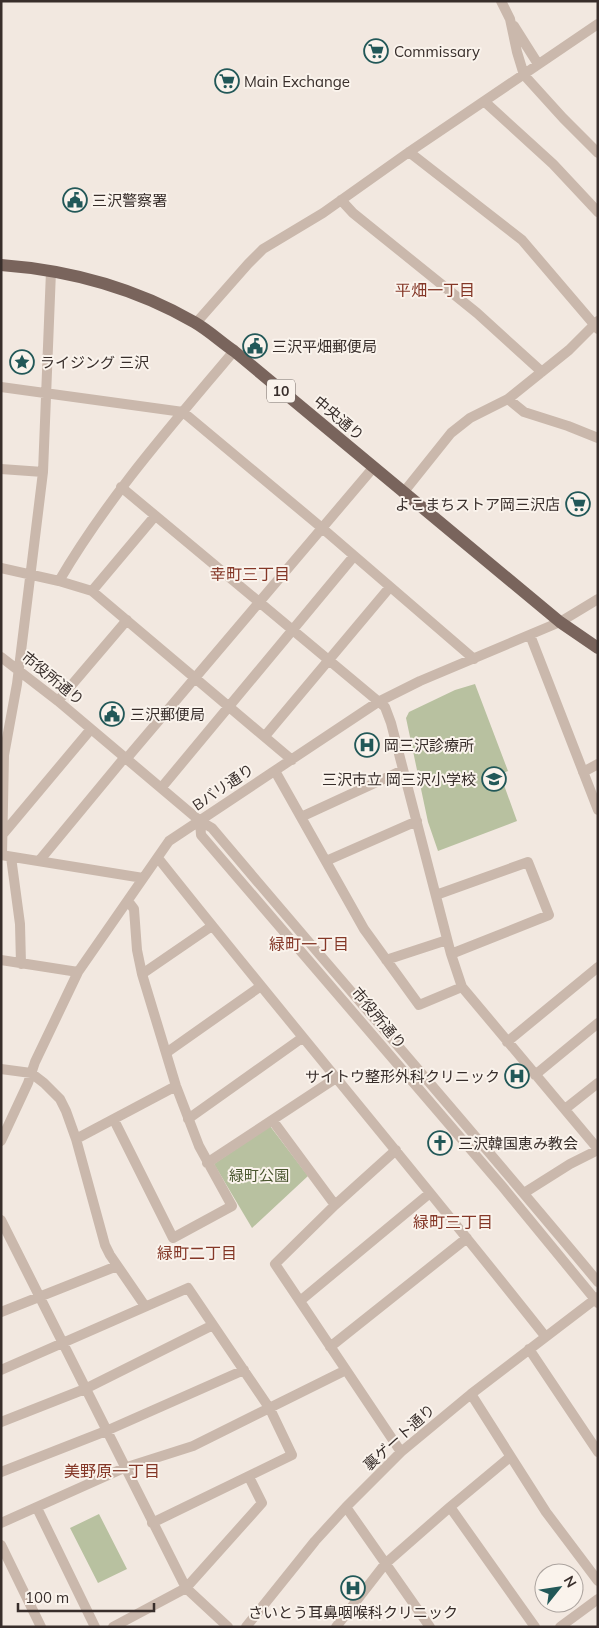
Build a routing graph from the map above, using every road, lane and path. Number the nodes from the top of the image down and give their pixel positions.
1 (501, 1) edge
2 (510, 19) junction
3 (597, 26) edge
4 (538, 64) junction
5 (524, 75) junction
6 (485, 102) junction
7 (409, 152) junction
8 (598, 153) edge
9 (341, 200) junction
10 (598, 212) edge
11 (1, 265) edge
12 (51, 271) junction
13 (196, 322) junction
14 (597, 325) edge
15 (234, 352) junction
16 (542, 372) junction
17 (1, 387) edge
18 (46, 394) junction
19 (508, 398) junction
20 (183, 412) junction
21 (598, 438) edge
22 (373, 468) junction
23 (1, 469) edge
24 (43, 472) junction
25 (122, 487) junction
26 (403, 493) junction
27 (155, 516) junction
28 (322, 528) junction
29 (354, 556) junction
30 (1, 568) edge
31 (30, 574) junction
32 (59, 581) junction
33 (390, 587) junction
34 (92, 591) junction
35 (598, 599) edge
36 (259, 603) junction
37 (127, 620) junction
38 (560, 622) junction
39 (292, 631) junction
40 (530, 635) junction
41 (598, 648) edge
42 (1, 657) edge
43 (474, 659) junction
44 (328, 661) junction
45 (18, 669) junction
46 (195, 677) junction
47 (58, 701) junction
48 (378, 702) junction
49 (229, 706) junction
50 (91, 729) junction
51 (265, 736) junction
52 (126, 757) junction
53 (292, 760) junction
54 (598, 764) edge
55 (403, 770) junction
56 (275, 771) junction
57 (583, 772) junction
58 (162, 787) junction
59 (598, 810) edge
60 (301, 818) junction
61 (200, 821) junction
62 (417, 821) junction
63 (3, 834) junction
64 (5, 856) edge
65 (158, 858) junction
66 (39, 861) junction
67 (326, 861) junction
68 (143, 878) junction
69 (436, 895) junction
70 (128, 901) junction
71 (212, 926) junction
72 (447, 940) junction
73 (451, 954) junction
74 (1, 960) edge
75 (386, 960) junction
76 (21, 964) junction
77 (598, 967) edge
78 (78, 972) junction
79 (142, 974) junction
80 (261, 986) junction
81 (462, 987) junction
82 (596, 1028) edge
83 (302, 1038) junction
84 (507, 1042) junction
85 (166, 1053) junction
86 (1, 1069) edge
87 (31, 1074) junction
88 (535, 1075) junction
89 (336, 1078) junction
90 (598, 1083) edge
91 (176, 1086) junction
92 (565, 1109) junction
93 (188, 1119) junction
94 (114, 1120) junction
95 (273, 1120) junction
96 (76, 1139) junction
97 (1, 1141) edge
98 (597, 1147) edge
99 (396, 1150) junction
100 (207, 1163) junction
101 (430, 1193) junction
102 (524, 1193) junction
103 (335, 1205) junction
104 (1, 1220) edge
105 (467, 1238) junction
106 (117, 1266) junction
107 (598, 1282) edge
108 (40, 1296) junction
109 (597, 1300) edge
110 (300, 1301) junction
111 (145, 1306) junction
112 (1, 1312) edge
113 (213, 1325) junction
114 (545, 1336) junction
115 (62, 1343) junction
116 (330, 1347) junction
117 (529, 1349) junction
118 (1, 1370) edge
119 (244, 1370) junction
120 (346, 1370) junction
121 (86, 1389) junction
122 (471, 1394) junction
123 (270, 1409) junction
124 (1, 1422) edge
125 (106, 1430) junction
126 (402, 1452) junction
127 (598, 1452) edge
128 (510, 1457) junction
129 (124, 1468) junction
130 (1, 1472) edge
131 (249, 1476) junction
132 (450, 1506) junction
133 (346, 1507) junction
134 (37, 1508) junction
135 (1, 1523) edge
136 (152, 1523) junction
137 (1, 1545) edge
138 (385, 1564) junction
139 (598, 1581) edge
140 (186, 1588) junction
141 (598, 1599) edge
142 (41, 1627) edge
143 (95, 1627) edge
144 (113, 1627) edge
145 (228, 1627) edge
146 (246, 1627) edge
147 (336, 1627) edge
148 (430, 1627) edge
149 (535, 1627) edge
150 (560, 1627) edge

1 - 2 street
2 - 4 street
2 - 5 street
3 - 4 street
4 - 5 street
5 - 6 street
5 - 8 street
6 - 7 street
6 - 10 street
7 - 9 street
7 - 14 street
9 - 13 street
9 - 16 street
11 - 12 main road, 中央通り / 10
12 - 13 main road, 中央通り / 10
12 - 18 street
13 - 15 main road, 中央通り / 10
14 - 16 street
15 - 20 street
15 - 22 main road, 中央通り / 10
16 - 19 street
17 - 18 street
18 - 20 street
18 - 24 street
19 - 21 street
19 - 26 street
20 - 25 street
20 - 28 street
22 - 26 main road, 中央通り / 10
22 - 28 street
23 - 24 street
24 - 31 street
25 - 27 street
25 - 32 street
26 - 38 main road, 中央通り / 10
27 - 34 street
27 - 36 street
28 - 29 street
28 - 36 street
29 - 33 street
29 - 39 street
30 - 31 street
31 - 32 street
31 - 45 street
32 - 34 street
33 - 43 street
33 - 44 street
34 - 37 street
35 - 38 street, Bバリ通り
36 - 39 street
36 - 46 street
37 - 46 street
37 - 47 street
38 - 40 street, Bバリ通り
38 - 41 main road, 中央通り / 10
39 - 44 street
39 - 49 street
40 - 43 street, Bバリ通り
40 - 57 street
42 - 45 street, 市役所通り
43 - 48 street, Bバリ通り
44 - 48 street
44 - 51 street
45 - 47 street, 市役所通り
45 - 63 street
46 - 49 street
46 - 52 street
47 - 50 street, 市役所通り
48 - 53 street, Bバリ通り
48 - 55 street
49 - 51 street
49 - 58 street
50 - 52 street, 市役所通り
50 - 63 street
51 - 53 street
52 - 58 street, 市役所通り
52 - 66 street
53 - 56 street, Bバリ通り
54 - 57 street
55 - 60 street
55 - 62 street
56 - 60 street
56 - 61 street, Bバリ通り
57 - 59 street
58 - 61 street, 市役所通り
60 - 67 street
61 - 65 street, Bバリ通り
61 - 102 street, 市役所通り
61 - 109 street, 市役所通り
62 - 67 street
62 - 69 street
63 - 64 street
64 - 66 street
64 - 76 street
65 - 68 street, Bバリ通り
65 - 71 street
66 - 68 street
67 - 75 street
68 - 70 street, Bバリ通り
69 - 72 street
69 - 73 street
70 - 78 street, Bバリ通り
70 - 79 street
71 - 79 street
71 - 80 street
72 - 73 street
72 - 75 street
73 - 81 street
74 - 76 street
75 - 81 street
76 - 78 street
77 - 84 street
78 - 87 street, Bバリ通り
79 - 85 street
80 - 83 street
80 - 85 street
81 - 84 street
82 - 88 street
83 - 89 street
83 - 93 street
84 - 88 street
85 - 91 street
86 - 87 street
87 - 96 street
87 - 97 street, Bバリ通り
88 - 92 street
89 - 95 street
89 - 99 street
90 - 92 street
91 - 93 street
91 - 94 street
92 - 98 street
93 - 100 street
94 - 96 street
94 - 100 street
95 - 100 street
95 - 103 street
96 - 106 street
98 - 102 street
99 - 101 street
99 - 103 street
101 - 105 street
101 - 110 street
102 - 107 street, 市役所通り
103 - 110 street
104 - 108 street
105 - 114 street
105 - 116 street
106 - 108 street
106 - 111 street
108 - 112 street
108 - 115 street
109 - 114 street, 裏ゲート通り
110 - 116 street
111 - 113 street
111 - 115 street
113 - 119 street
113 - 121 street
114 - 117 street, 裏ゲート通り
115 - 118 street
115 - 121 street
116 - 120 street
117 - 122 street, 裏ゲート通り
117 - 127 street
119 - 123 street
119 - 125 street
120 - 123 street
120 - 126 street
121 - 124 street
121 - 125 street
122 - 126 street, 裏ゲート通り
122 - 128 street
123 - 129 street
123 - 131 street
125 - 129 street
125 - 130 street
126 - 133 street, 裏ゲート通り
128 - 132 street
128 - 139 street
129 - 134 street
129 - 136 street
131 - 136 street
131 - 140 street
132 - 138 street
132 - 149 street
133 - 138 street
133 - 146 street, 裏ゲート通り
134 - 135 street
134 - 143 street
136 - 140 street
137 - 142 street
138 - 147 street
138 - 148 street
140 - 144 street
140 - 145 street
141 - 150 street

